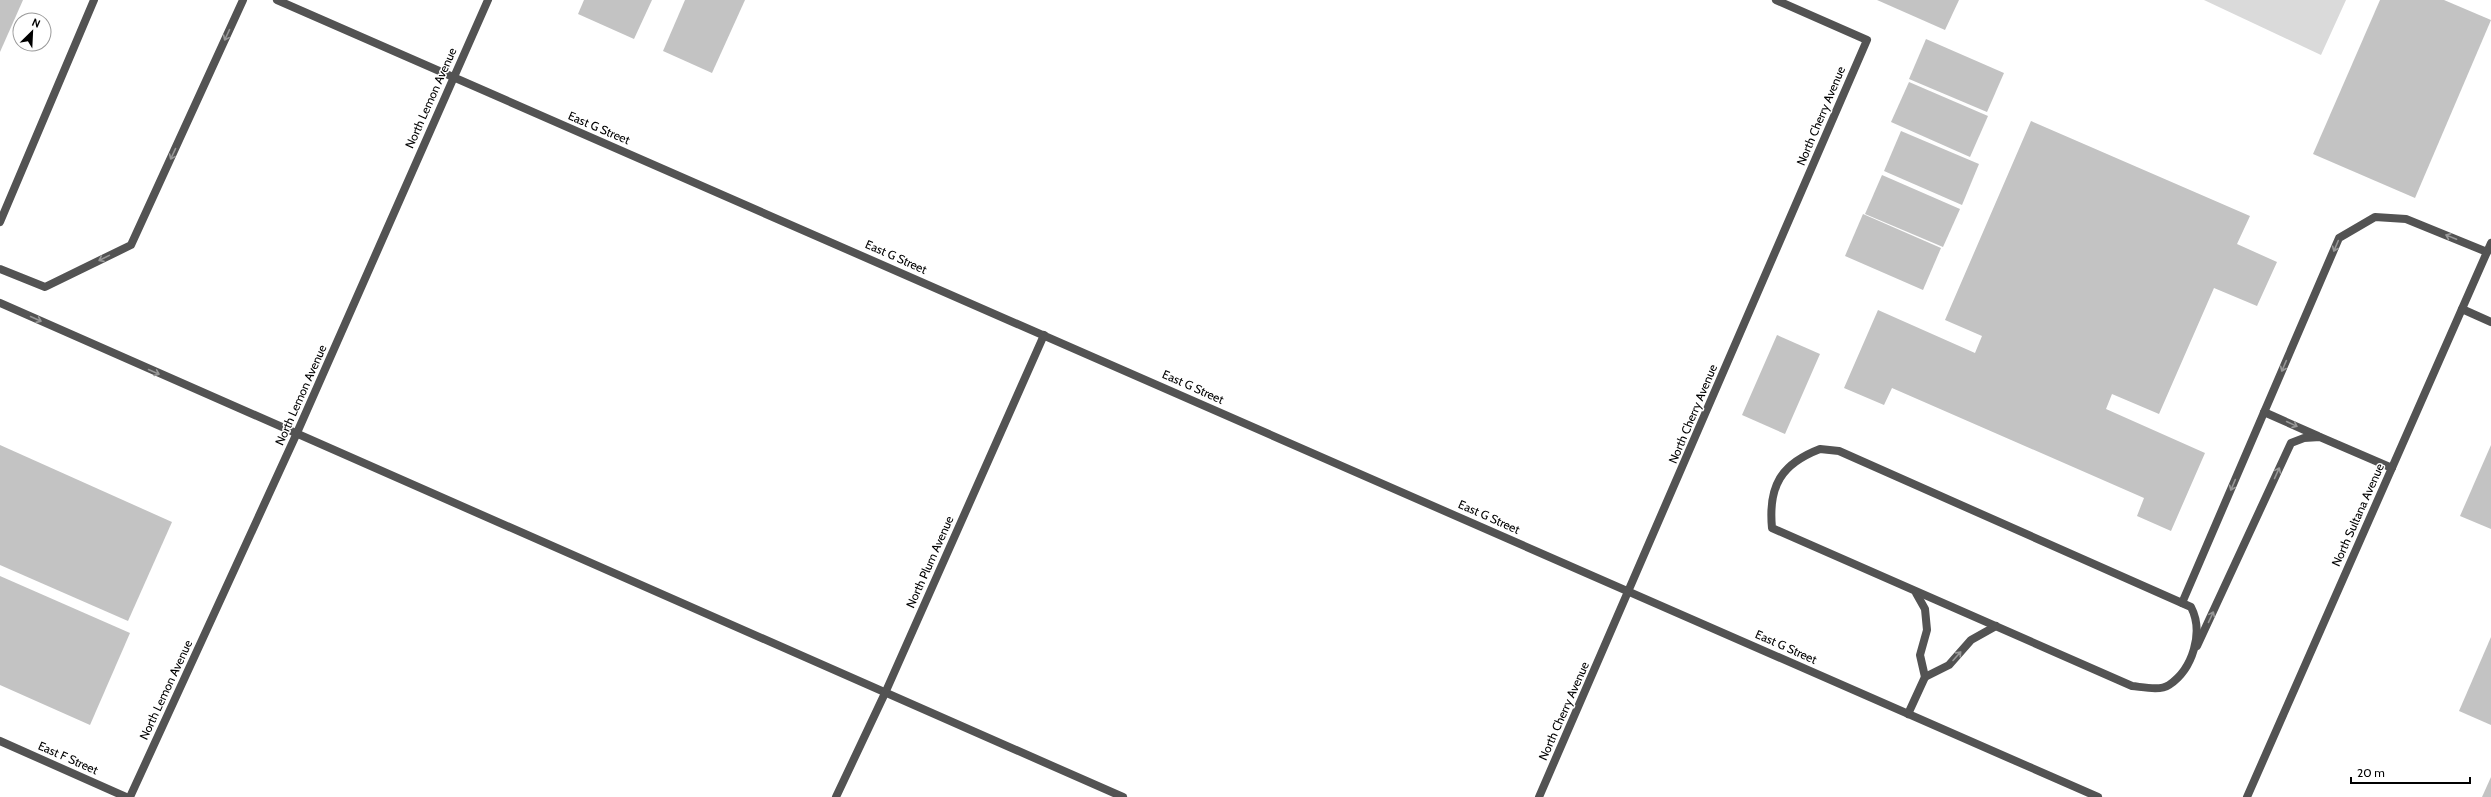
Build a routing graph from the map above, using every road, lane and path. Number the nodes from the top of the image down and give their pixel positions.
1 (94, 0) edge
2 (243, 0) edge
3 (277, 0) edge
4 (488, 0) edge
5 (1776, 0) edge
6 (453, 78) junction
7 (0, 222) edge
8 (2491, 244) edge
9 (2487, 252) junction
10 (0, 269) edge
11 (0, 303) edge
12 (2462, 309) junction
13 (2491, 322) edge
14 (1044, 335) junction
15 (2264, 412) junction
16 (296, 435) junction
17 (2320, 437) junction
18 (2392, 468) junction
19 (1630, 592) junction
20 (1916, 593) junction
21 (2182, 603) junction
22 (1996, 626) junction
23 (2194, 652) junction
24 (1925, 677) junction
25 (886, 691) junction
26 (1908, 714) junction
27 (0, 741) edge
28 (126, 797) edge
29 (130, 797) edge
30 (836, 797) edge
31 (1123, 797) edge
32 (1539, 797) edge
33 (2098, 797) edge
34 (2247, 797) edge

1 - 7 street
2 -> 10 street
3 - 6 street, East G Street
4 - 6 street, North Lemon Avenue
5 - 19 street, North Cherry Avenue
6 - 14 street, East G Street
6 - 16 street, North Lemon Avenue
8 - 9 street, North Sultana Avenue
9 - 12 street, North Sultana Avenue
9 -> 15 street
11 -> 16 street
12 - 13 street
12 - 18 street, North Sultana Avenue
14 - 19 street, East G Street
14 - 25 street, North Plum Avenue
15 -> 17 street
15 -> 21 street
16 - 25 street
16 - 29 street, North Lemon Avenue
17 - 18 street
23 -> 17 street
18 - 34 street, North Sultana Avenue
19 - 26 street, East G Street
19 - 32 street, North Cherry Avenue
20 - 21 street
20 - 22 street
20 - 24 street
21 - 23 street
22 - 23 street
24 -> 22 street
24 - 26 street
25 - 30 street, North Plum Avenue
25 - 31 street
26 - 33 street, East G Street
27 - 28 street, East F Street

